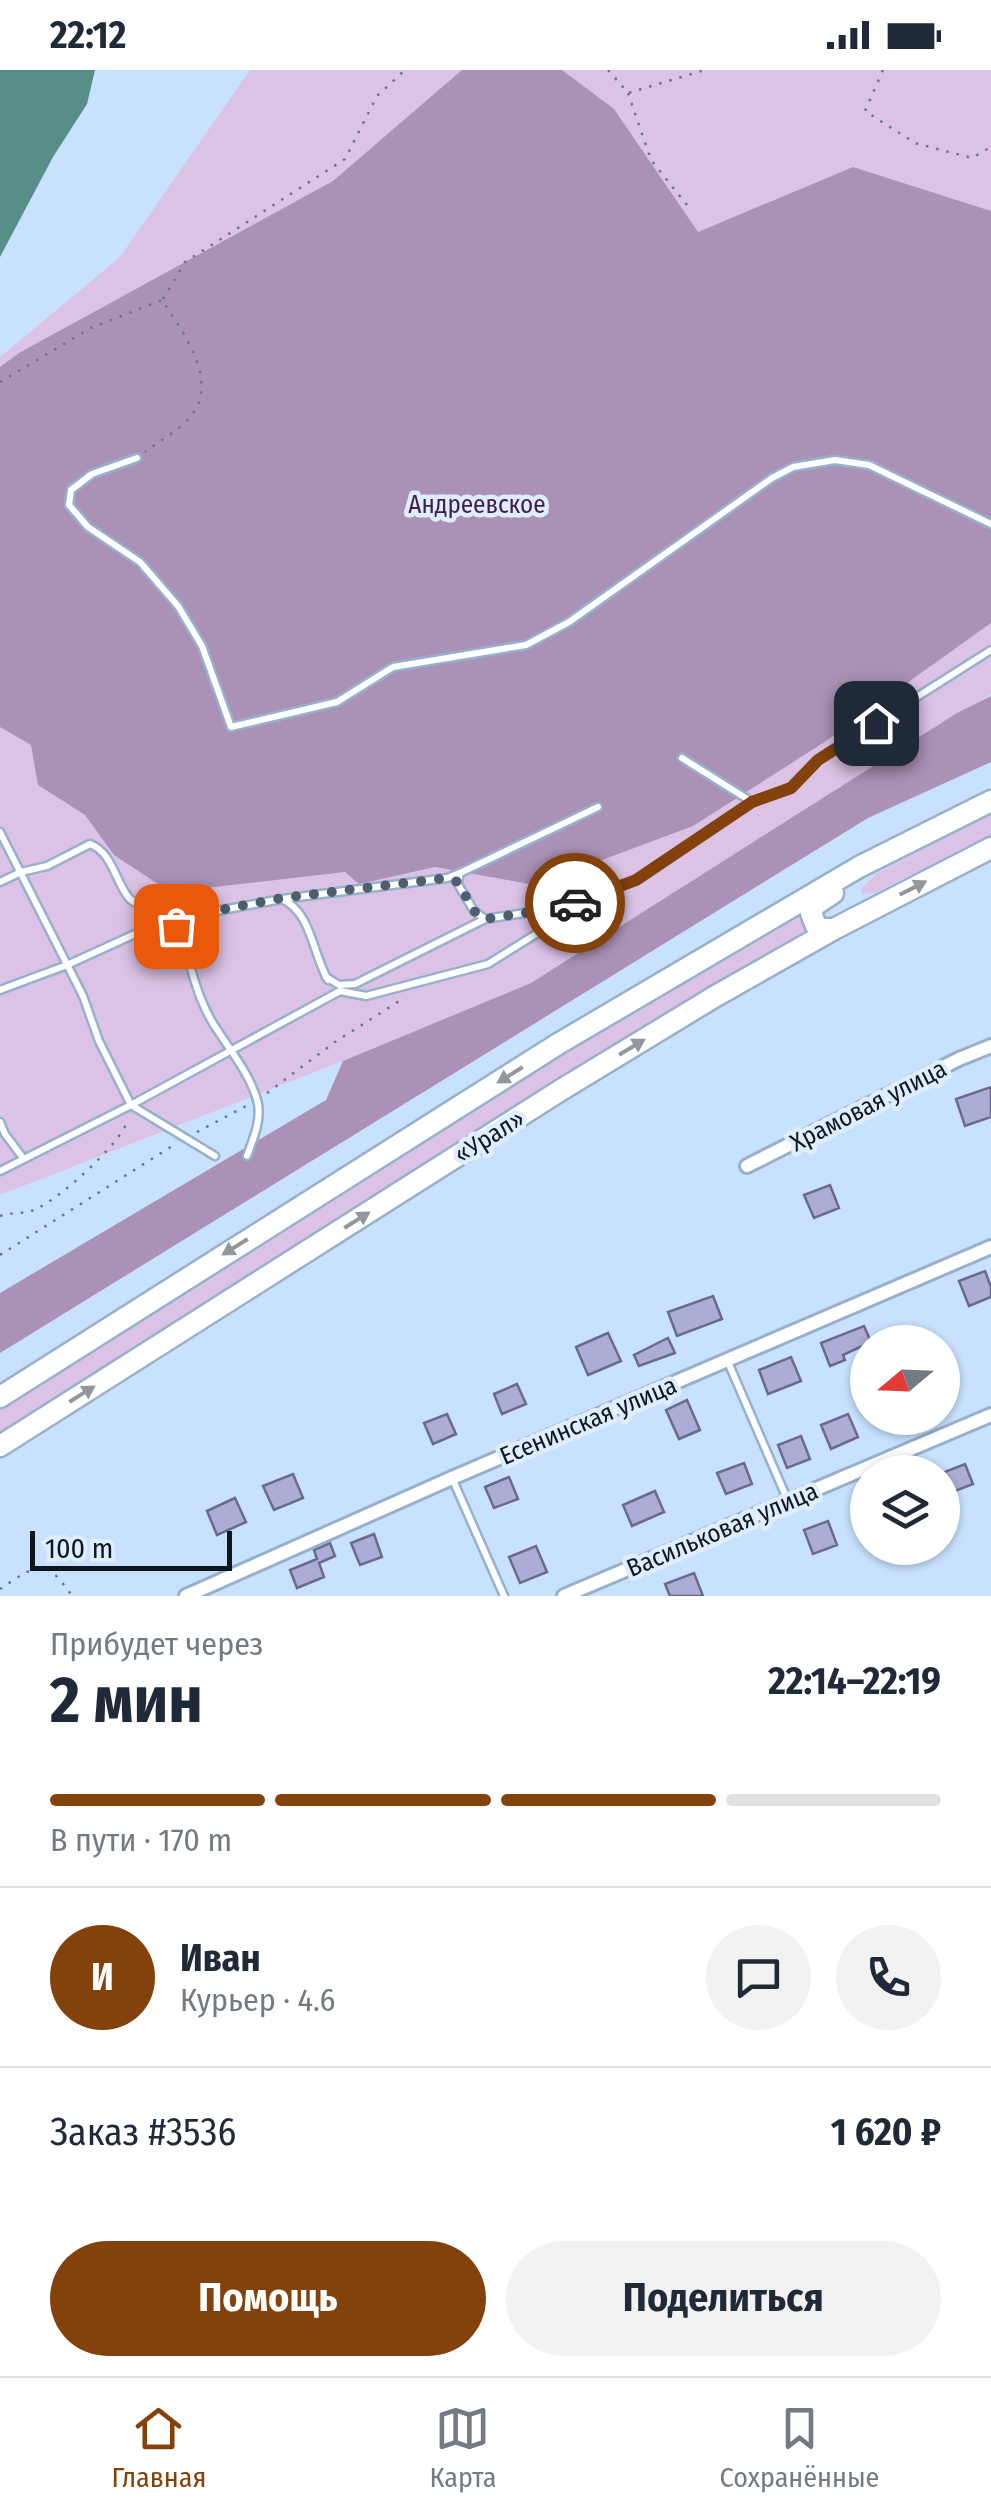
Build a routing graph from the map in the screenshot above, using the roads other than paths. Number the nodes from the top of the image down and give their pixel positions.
1 (137, 458) road end
2 (991, 524) edge
3 (991, 650) edge
4 (682, 758) dead end
5 (991, 801) edge
6 (752, 802) junction
7 (598, 806) dead end
8 (940, 826) junction
9 (0, 832) edge
10 (991, 848) edge
11 (21, 872) junction
12 (459, 878) junction
13 (0, 882) edge
14 (608, 889) junction
15 (282, 898) junction
16 (168, 919) junction
17 (485, 919) junction
18 (176, 926) junction
19 (834, 929) junction
20 (66, 965) junction
21 (326, 978) junction
22 (0, 990) edge
23 (340, 991) junction
24 (991, 1046) edge
25 (232, 1050) junction
26 (132, 1105) junction
27 (0, 1122) edge
28 (215, 1156) dead end
29 (247, 1156) dead end
30 (23, 1158) junction
31 (746, 1166) dead end
32 (0, 1171) edge
33 (991, 1248) edge
34 (727, 1360) junction
35 (0, 1397) edge
36 (991, 1416) edge
37 (0, 1446) edge
38 (452, 1478) junction
39 (788, 1501) junction
40 (568, 1595) edge
41 (186, 1596) edge
42 (504, 1596) edge

1 - 2 lane
3 - 6 lane
4 - 6 lane
5 - 8 main road, «Урал»
6 - 14 lane
7 - 12 lane
8 - 19 main road
8 -> 35 main road, «Урал»
9 - 11 lane
19 -> 10 main road, «Урал»
11 - 13 lane
11 - 16 lane
11 - 20 lane
12 - 15 lane
12 - 17 lane
14 - 17 lane
14 - 23 lane
15 - 18 lane
15 - 21 lane
16 - 18 lane
16 - 20 lane
17 - 21 lane
18 - 25 lane
37 -> 19 main road, «Урал»
20 - 22 lane
20 - 26 lane
21 - 23 lane
23 - 25 lane
24 - 31 street, Храмовая улица
25 - 26 lane
25 - 29 lane
26 - 28 lane
26 - 30 lane
27 - 30 lane
30 - 32 lane
33 - 34 street, Есенинская улица
34 - 38 street, Есенинская улица
34 - 39 lane
36 - 39 street, Васильковая улица
38 - 41 street, Есенинская улица
38 - 42 lane
39 - 40 street, Васильковая улица

